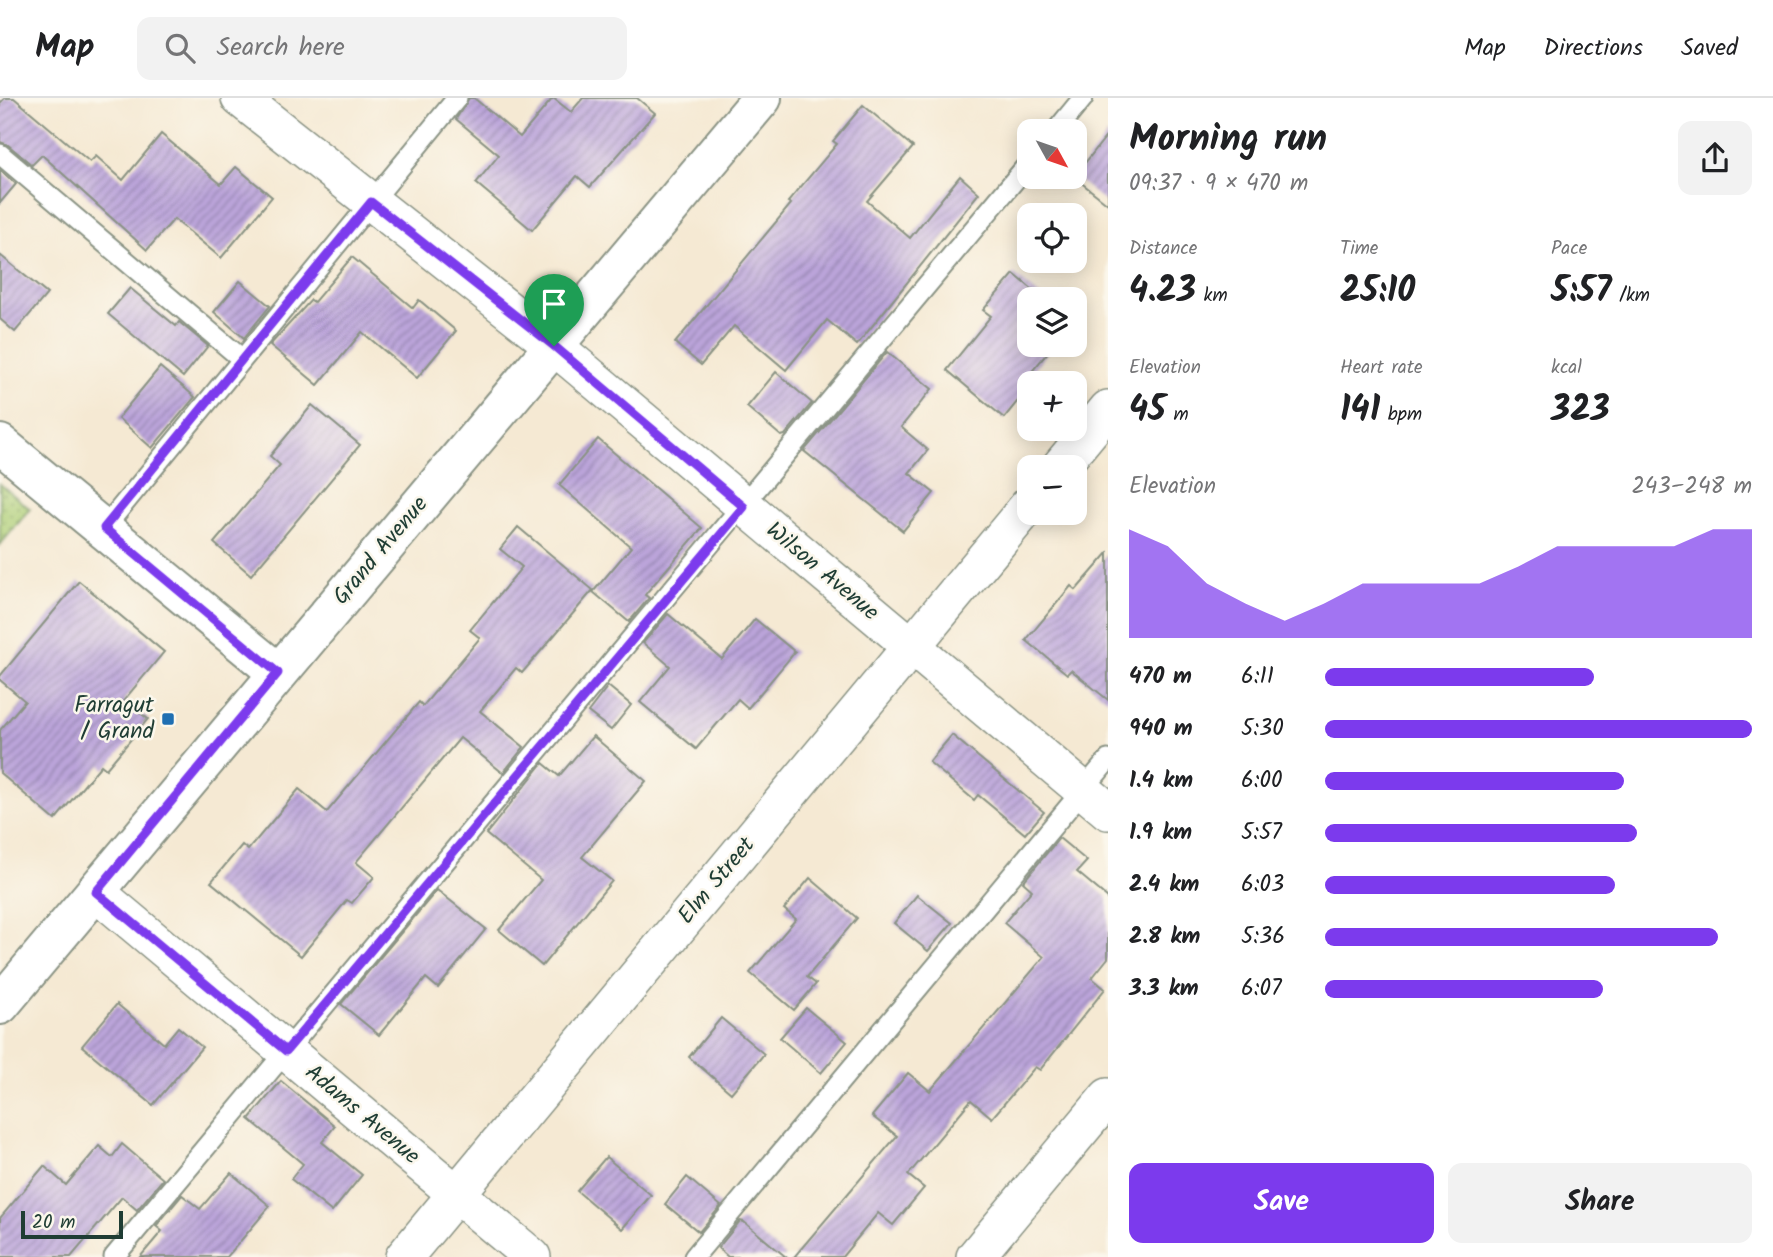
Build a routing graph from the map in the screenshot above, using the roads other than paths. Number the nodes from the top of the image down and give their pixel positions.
1 (240, 98) edge
2 (457, 98) edge
3 (762, 98) edge
4 (1083, 98) edge
5 (1065, 119) edge
6 (0, 154) edge
7 (1017, 177) edge
8 (371, 202) junction
9 (554, 346) junction
10 (242, 359) junction
11 (1108, 409) edge
12 (0, 444) edge
13 (1070, 455) edge
14 (744, 507) junction
15 (1017, 520) edge
16 (104, 528) junction
17 (911, 648) junction
18 (278, 673) junction
19 (1108, 760) edge
20 (1096, 800) edge
21 (96, 892) junction
22 (3, 996) edge
23 (286, 1051) junction
24 (1108, 1097) edge
25 (456, 1194) junction
26 (114, 1257) edge
27 (404, 1257) edge
28 (533, 1257) edge
29 (694, 1257) edge
30 (975, 1257) edge

1 - 8 street, Wilson Avenue
2 - 8 lane
3 - 9 main road, Grand Avenue
4 - 5 lane
6 - 10 lane
7 - 14 lane
8 - 9 street, Wilson Avenue
8 - 10 lane
9 - 14 street, Wilson Avenue
9 - 18 main road, Grand Avenue
10 - 16 lane
11 - 13 street
12 - 16 main road
14 - 17 street, Wilson Avenue
14 - 23 lane
15 - 17 street, Elm Street
16 - 18 main road
17 - 20 street, Wilson Avenue
17 - 25 street, Elm Street
18 - 21 main road, Grand Avenue
19 - 20 lane
20 - 29 lane
21 - 22 main road, Grand Avenue
21 - 23 street, Adams Avenue
23 - 25 street, Adams Avenue
23 - 26 lane
24 - 30 street
25 - 27 street, Elm Street
25 - 28 street, Adams Avenue

